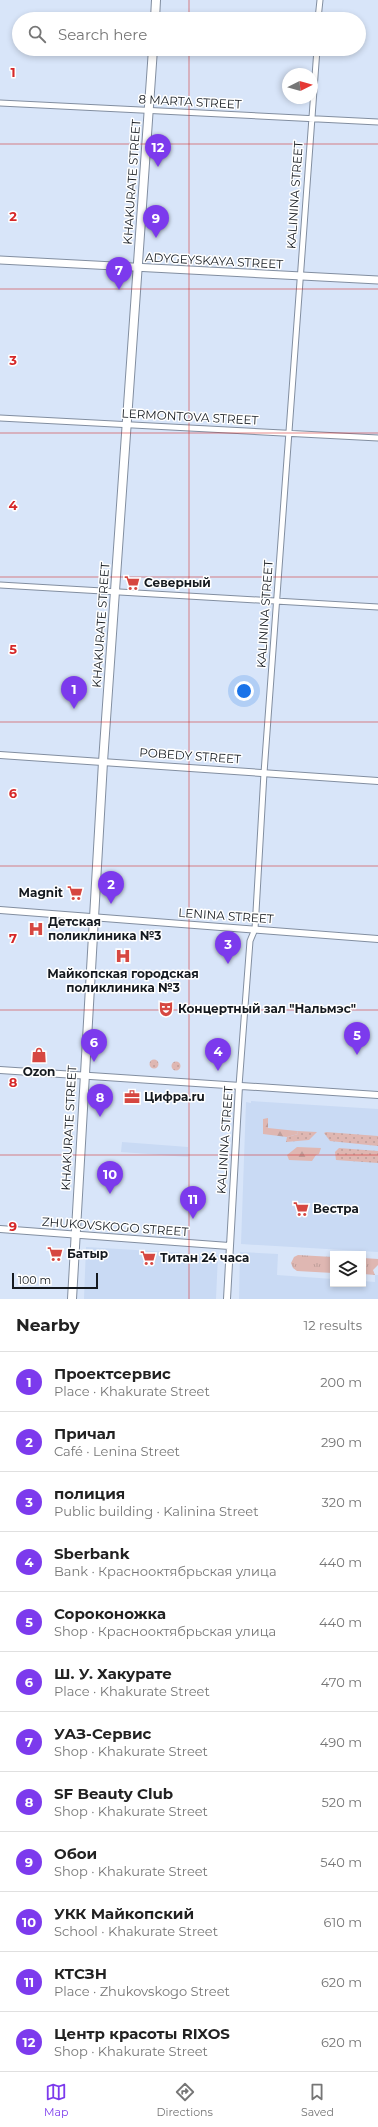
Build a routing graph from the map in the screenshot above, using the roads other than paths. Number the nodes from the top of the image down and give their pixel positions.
1 (156, 0) edge
2 (320, 0) edge
3 (155, 12) edge
4 (319, 12) edge
5 (153, 56) edge
6 (316, 56) edge
7 (0, 103) edge
8 (149, 109) junction
9 (312, 119) junction
10 (378, 122) edge
11 (0, 260) edge
12 (138, 268) junction
13 (300, 276) junction
14 (378, 280) edge
15 (0, 418) edge
16 (126, 424) junction
17 (289, 433) junction
18 (378, 438) edge
19 (0, 584) edge
20 (115, 592) junction
21 (276, 602) junction
22 (378, 607) edge
23 (0, 755) edge
24 (103, 762) junction
25 (264, 773) junction
26 (378, 781) edge
27 (0, 910) edge
28 (93, 918) junction
29 (255, 929) junction
30 (378, 939) edge
31 (0, 1070) edge
32 (84, 1076) junction
33 (239, 1086) junction
34 (378, 1095) edge
35 (0, 1229) edge
36 (75, 1235) junction
37 (229, 1246) junction
38 (72, 1299) edge
39 (227, 1299) edge

1 - 3 main road
2 - 4 street
5 - 8 main road, KHAKURATE STREET
6 - 9 street, KALININA STREET
7 - 8 street, 8 MARTA STREET
8 - 9 street, 8 MARTA STREET
8 - 12 main road, KHAKURATE STREET
9 - 10 street, 8 MARTA STREET
9 - 13 street, KALININA STREET
11 - 12 main road, ADYGEYSKAYA STREET
12 - 13 main road, ADYGEYSKAYA STREET
12 - 16 main road, KHAKURATE STREET
13 - 14 main road, ADYGEYSKAYA STREET
13 - 17 street, KALININA STREET
15 - 16 street, LERMONTOVA STREET
16 - 17 street, LERMONTOVA STREET
16 - 20 main road, KHAKURATE STREET
17 - 18 street, LERMONTOVA STREET
17 - 21 street, KALININA STREET
19 - 20 street
20 - 21 street
20 - 24 main road, KHAKURATE STREET
21 - 22 street
21 - 25 street, KALININA STREET
23 - 24 street, POBEDY STREET
24 - 25 street, POBEDY STREET
24 - 28 main road, KHAKURATE STREET
25 - 26 street, POBEDY STREET
25 - 29 street, KALININA STREET
27 - 28 street, LENINA STREET
28 - 29 street, LENINA STREET
28 - 32 main road, KHAKURATE STREET
29 - 30 street, LENINA STREET
29 - 33 street, KALININA STREET
31 - 32 street
32 - 33 street
32 - 36 main road, KHAKURATE STREET
33 - 34 street
33 - 37 street, KALININA STREET
35 - 36 street, ZHUKOVSKOGO STREET
36 - 37 street, ZHUKOVSKOGO STREET
36 - 38 main road, KHAKURATE STREET
37 - 39 street, KALININA STREET

